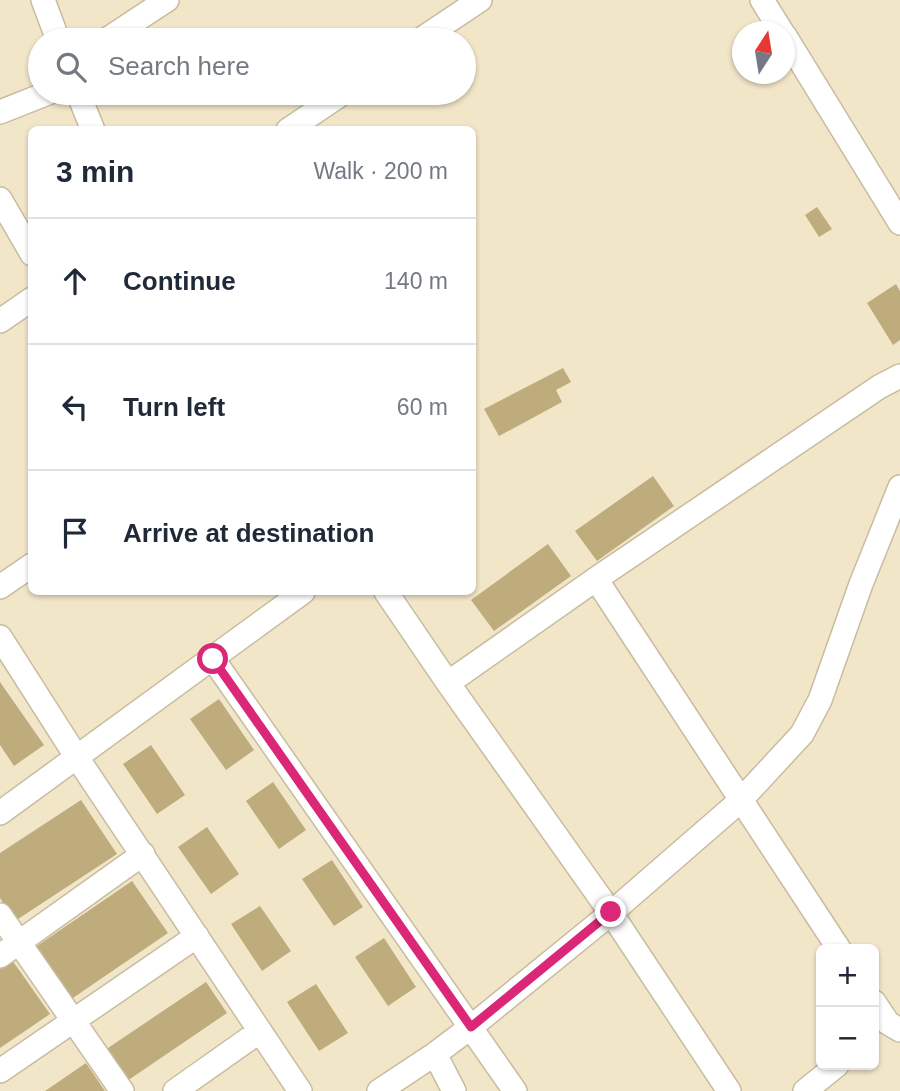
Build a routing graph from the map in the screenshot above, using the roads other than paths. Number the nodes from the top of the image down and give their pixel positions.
1 (43, 0) edge
2 (167, 0) edge
3 (480, 0) edge
4 (762, 0) edge
5 (775, 21) edge
6 (54, 28) edge
7 (124, 28) edge
8 (438, 28) edge
9 (795, 53) edge
10 (28, 101) edge
11 (83, 105) edge
12 (324, 105) edge
13 (0, 112) edge
14 (91, 126) edge
15 (294, 126) edge
16 (0, 199) edge
17 (900, 223) edge
18 (28, 247) edge
19 (28, 302) edge
20 (0, 321) edge
21 (900, 376) edge
22 (900, 487) edge
23 (28, 568) edge
24 (596, 579) junction
25 (0, 587) edge
26 (299, 595) edge
27 (388, 595) edge
28 (0, 636) edge
29 (213, 659) junction
30 (448, 683) junction
31 (76, 756) junction
32 (740, 801) junction
33 (0, 813) edge
34 (143, 854) junction
35 (611, 912) junction
36 (0, 915) edge
37 (197, 936) junction
38 (836, 944) edge
39 (9, 949) edge
40 (876, 1007) edge
41 (73, 1022) junction
42 (471, 1027) junction
43 (887, 1029) edge
44 (260, 1031) junction
45 (435, 1054) junction
46 (0, 1070) edge
47 (831, 1070) edge
48 (122, 1091) edge
49 (175, 1091) edge
50 (300, 1091) edge
51 (379, 1091) edge
52 (454, 1091) edge
53 (515, 1091) edge
54 (729, 1091) edge
55 (805, 1091) edge

1 - 6 street
2 - 7 street
3 - 8 street
4 - 5 street
9 - 17 street
10 - 13 street
11 - 14 street
12 - 15 street
16 - 18 street
19 - 20 street
21 - 24 street
22 - 32 street
23 - 25 street
24 - 30 street
24 - 32 street
26 - 29 street
27 - 30 street
28 - 31 street
29 - 31 street
29 - 42 street
30 - 35 street
31 - 33 street
31 - 34 street
32 - 35 street
32 - 38 street
34 - 37 street
34 - 39 street
35 - 42 street
35 - 54 street
36 - 39 street
37 - 41 street
37 - 44 street
39 - 41 street
40 - 43 street
41 - 46 street
41 - 48 street
42 - 45 street
42 - 53 street
44 - 49 street
44 - 50 street
45 - 51 street
45 - 52 street
47 - 55 street

